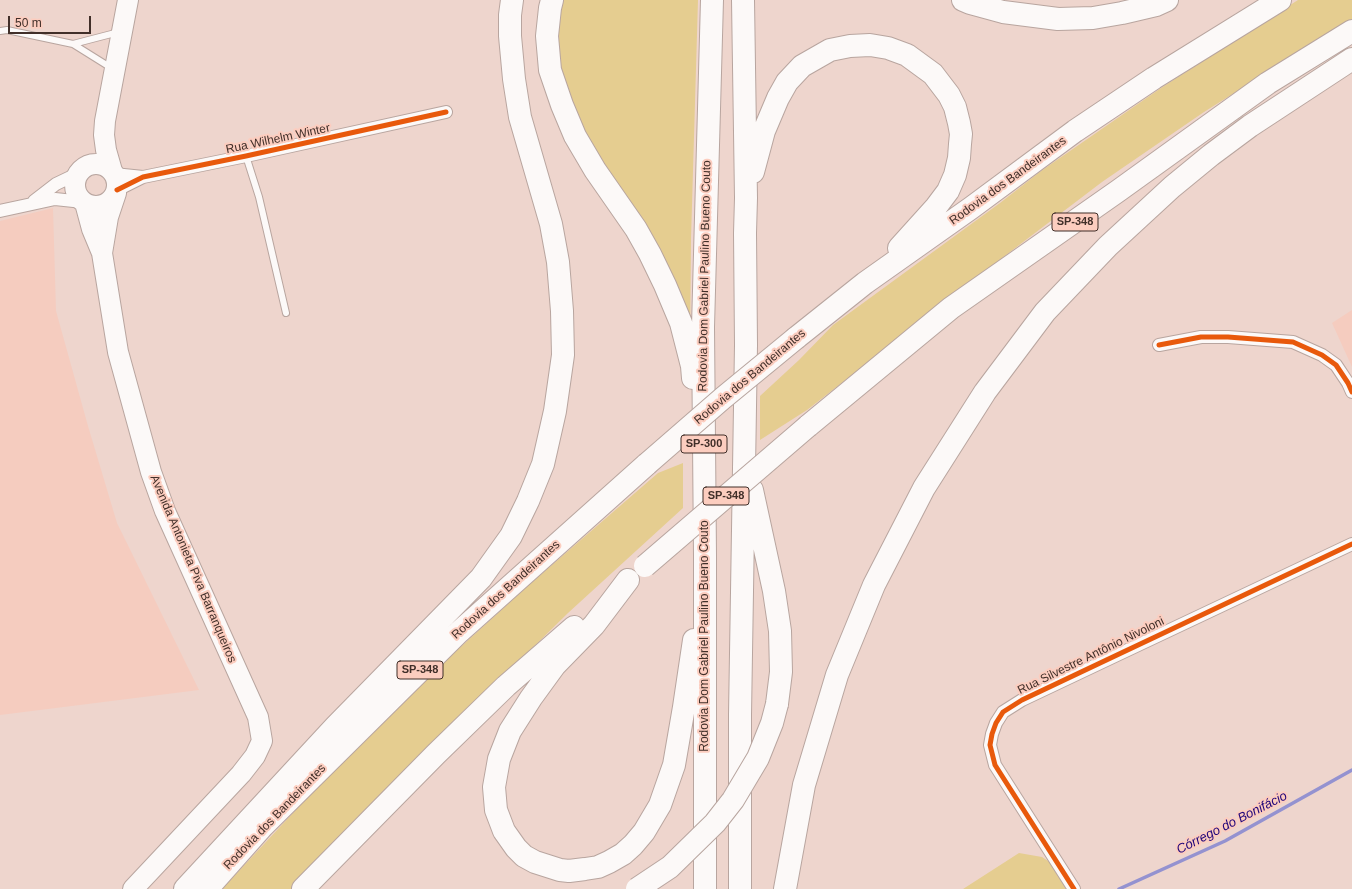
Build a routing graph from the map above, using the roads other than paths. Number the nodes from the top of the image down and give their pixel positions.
1 (128, 0) edge
2 (512, 0) edge
3 (552, 0) edge
4 (712, 0) edge
5 (743, 0) edge
6 (962, 0) edge
7 (979, 0) edge
8 (1168, 0) edge
9 (1280, 0) edge
10 (1003, 12) junction
11 (0, 31) edge
12 (122, 31) junction
13 (1352, 31) edge
14 (72, 44) junction
15 (1352, 59) edge
16 (114, 70) junction
17 (446, 112) dead end
18 (105, 121) junction
19 (246, 156) junction
20 (82, 170) junction
21 (115, 182) junction
22 (746, 198) junction
23 (84, 202) junction
24 (30, 204) junction
25 (0, 211) edge
26 (102, 253) junction
27 (865, 283) junction
28 (286, 313) dead end
29 (1159, 344) dead end
30 (1352, 392) edge
31 (744, 448) junction
32 (704, 461) junction
33 (1352, 544) edge
34 (705, 556) junction
35 (628, 580) junction
36 (133, 889) edge
37 (185, 889) edge
38 (207, 889) edge
39 (303, 889) edge
40 (637, 889) edge
41 (706, 889) edge
42 (740, 889) edge
43 (785, 889) edge
44 (1074, 889) edge

1 - 12 main road
2 - 37 highway
3 - 32 highway
4 - 32 highway, Rodovia Dom Gabriel Paulino Bueno Couto / SP-300
5 - 22 highway, SP-300
6 - 10 highway
7 - 10 highway
8 - 10 highway
9 - 27 highway, Rodovia dos Bandeirantes / SP-348
11 - 14 lane
12 - 14 lane
12 - 16 main road
13 - 35 highway, SP-348, bridge
14 - 16 lane
15 - 43 highway
16 - 18 main road
17 - 19 street, Rua Wilhelm Winter
18 - 20 main road
18 - 21 main road
19 - 21 street, Rua Wilhelm Winter
19 - 28 lane
20 - 21 main road
20 - 23 main road
20 - 24 street
21 - 23 main road
21 - 26 main road
22 - 27 highway
22 - 31 highway, SP-300
23 - 24 street
23 - 26 main road
24 - 25 street
26 - 36 main road, Avenida Antonieta Piva Barranqueiros
27 - 38 highway, Rodovia dos Bandeirantes / SP-348, bridge
29 - 30 street
31 - 40 highway, bridge
31 - 42 highway, SP-300
32 - 34 highway, Rodovia Dom Gabriel Paulino Bueno Couto / SP-300
33 - 44 street, Rua Silvestre Antônio Nivoloni
34 - 35 highway
34 - 41 highway, Rodovia Dom Gabriel Paulino Bueno Couto / SP-300
35 - 39 highway, SP-348

